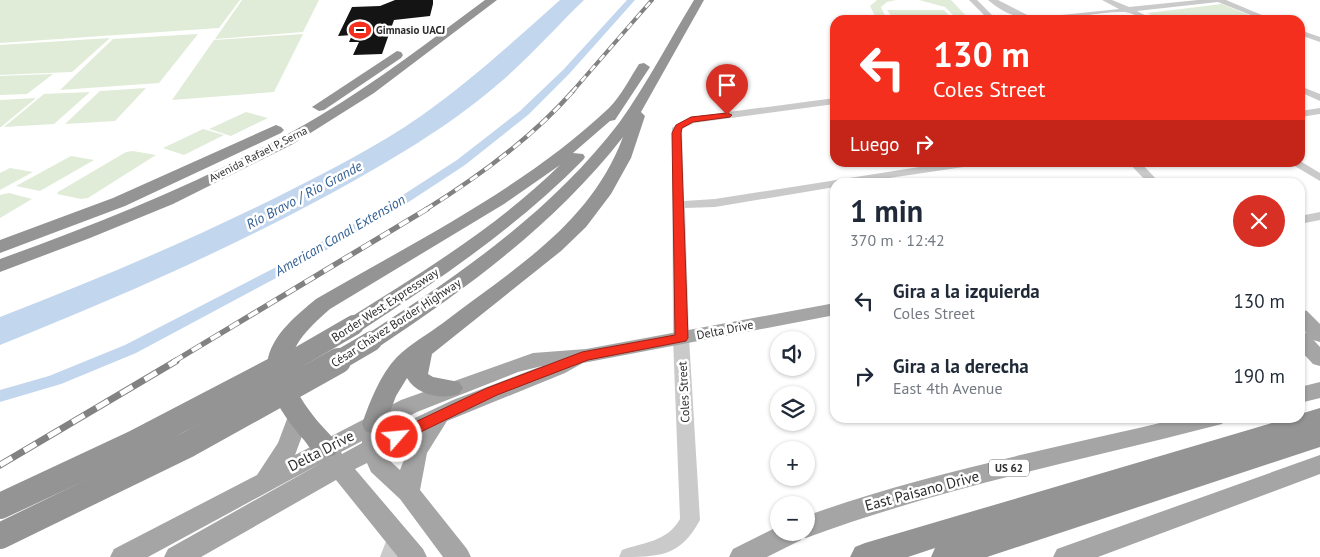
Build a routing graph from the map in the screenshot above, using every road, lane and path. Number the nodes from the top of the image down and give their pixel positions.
1 (474, 0) edge
2 (492, 0) edge
3 (699, 0) edge
4 (973, 0) edge
5 (992, 0) edge
6 (1106, 0) edge
7 (1219, 0) edge
8 (1128, 10) junction
9 (988, 15) edge
10 (1020, 15) edge
11 (1082, 15) edge
12 (1139, 15) edge
13 (1257, 15) edge
14 (1305, 34) edge
15 (1320, 40) edge
16 (653, 52) dead end
17 (641, 89) junction
18 (1305, 91) edge
19 (1320, 98) edge
20 (830, 102) edge
21 (618, 107) junction
22 (1320, 111) edge
23 (1305, 113) edge
24 (943, 167) edge
25 (1139, 167) edge
26 (1301, 167) edge
27 (869, 178) edge
28 (1149, 178) edge
29 (1320, 178) edge
30 (830, 185) edge
31 (679, 205) junction
32 (1320, 216) edge
33 (1305, 219) edge
34 (0, 247) edge
35 (0, 266) edge
36 (830, 310) edge
37 (1305, 326) edge
38 (1305, 331) edge
39 (363, 333) junction
40 (1320, 335) edge
41 (681, 338) junction
42 (423, 348) junction
43 (586, 356) junction
44 (1320, 359) edge
45 (451, 388) junction
46 (1320, 390) edge
47 (1305, 394) edge
48 (444, 412) junction
49 (298, 417) junction
50 (1320, 418) edge
51 (1194, 423) edge
52 (1304, 423) edge
53 (1305, 423) edge
54 (374, 424) junction
55 (1320, 437) edge
56 (373, 448) junction
57 (333, 458) junction
58 (1320, 464) edge
59 (264, 481) junction
60 (408, 492) junction
61 (0, 506) edge
62 (815, 523) edge
63 (0, 536) edge
64 (774, 541) edge
65 (394, 547) edge
66 (124, 557) edge
67 (177, 557) edge
68 (414, 557) edge
69 (458, 557) edge
70 (629, 557) edge
71 (742, 557) edge
72 (865, 557) edge
73 (946, 557) edge
74 (1066, 557) edge

1 - 34 highway, Avenida Rafael P. Serna
2 - 35 highway, Avenida Rafael P. Serna
3 - 17 highway, César Chávez Border Highway
4 - 9 street
5 - 10 street
6 - 8 street
7 - 8 street
7 - 13 street
8 - 11 street
8 - 12 street
14 - 15 street
16 - 17 highway, Border West Expressway
17 - 21 highway, Border West Expressway
17 - 39 highway, César Chávez Border Highway
17 - 42 highway
18 - 19 street
20 - 31 street, Coles Street
21 - 39 highway, Border West Expressway
21 - 49 highway
22 - 23 street
24 - 27 street
25 - 28 street
26 - 29 street
30 - 31 street
31 - 41 street, Coles Street
32 - 33 street
36 - 41 main road, Delta Drive
37 - 40 main road
38 - 44 main road
39 - 61 highway, Border West Expressway, bridge
39 - 63 highway, César Chávez Border Highway, bridge
41 - 43 main road, Delta Drive
41 - 70 street, Coles Street
42 - 45 highway
42 - 54 highway
43 - 45 main road, Delta Drive
43 - 48 main road, Delta Drive
45 - 54 main road, Delta Drive
46 - 47 main road
48 - 56 main road, Delta Drive
48 - 60 main road
49 - 57 highway
49 - 59 main road
50 - 53 highway
51 - 62 main road, East Paisano Drive / US 62
52 - 72 highway
54 - 56 main road
54 - 57 main road, Delta Drive
55 - 73 highway
56 - 57 main road, Delta Drive
56 - 60 main road
57 - 59 main road, Delta Drive
57 - 65 main road
57 - 67 main road, Delta Drive
58 - 74 main road
59 - 66 main road, Delta Drive
60 - 69 main road
64 - 71 main road
65 - 68 main road

